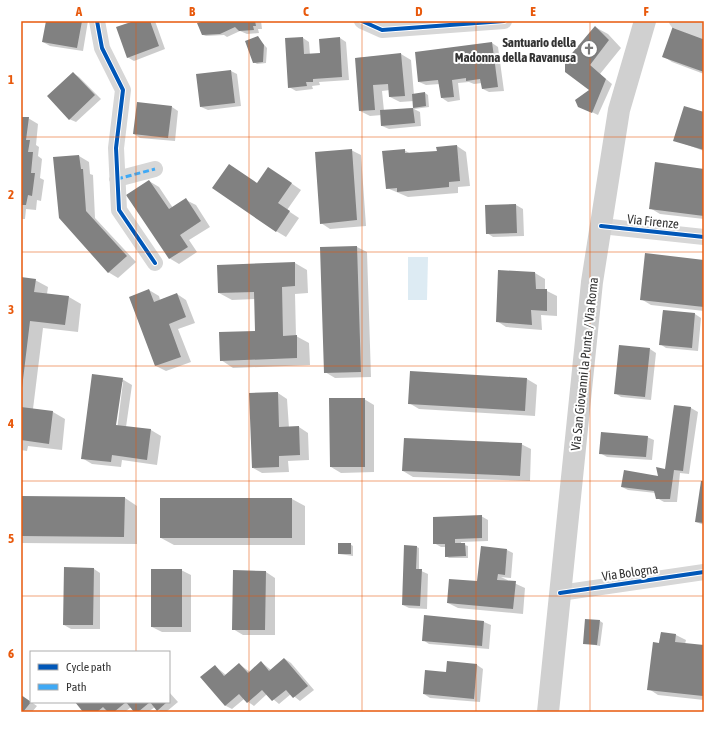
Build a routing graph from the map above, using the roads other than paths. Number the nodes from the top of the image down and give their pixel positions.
1 (97, 21) edge
2 (362, 21) edge
3 (501, 21) edge
4 (645, 21) edge
5 (677, 21) edge
6 (704, 31) edge
7 (155, 169) dead end
8 (117, 180) junction
9 (601, 226) junction
10 (704, 236) edge
11 (155, 264) dead end
12 (704, 572) edge
13 (560, 593) junction
14 (548, 712) edge

1 - 8 street
2 - 3 street
4 - 9 main road, Via San Giovanni la Punta / Via Roma
5 - 6 street
7 - 8 street
8 - 11 street
9 - 10 street, Via Firenze
9 - 13 main road, Via San Giovanni la Punta / Via Roma
12 - 13 street, Via Bologna
13 - 14 main road, Via San Giovanni la Punta / Via Roma

